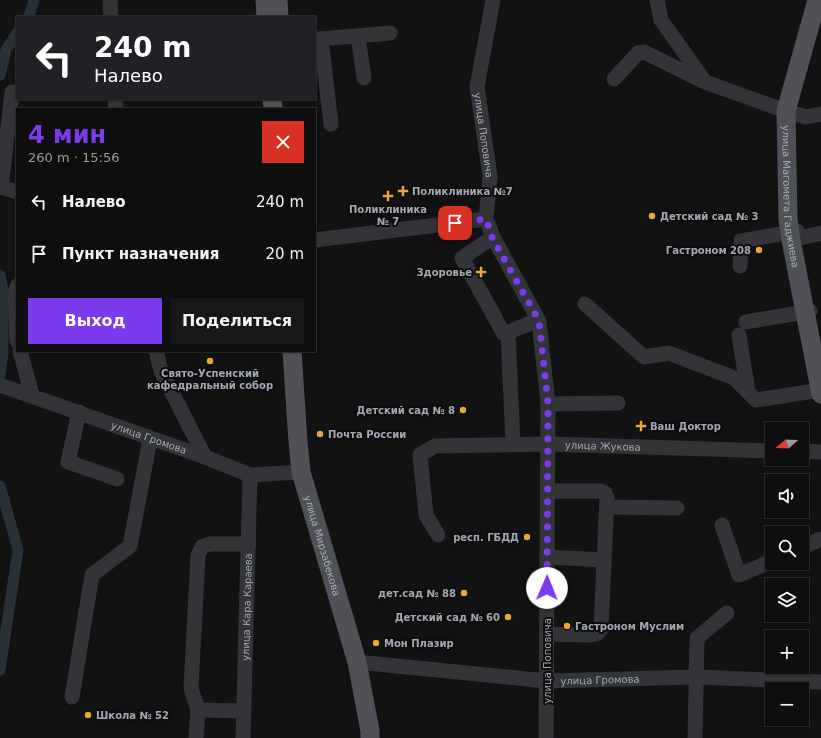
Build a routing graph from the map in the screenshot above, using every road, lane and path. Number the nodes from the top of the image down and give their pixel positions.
1 (110, 0) edge
2 (265, 0) edge
3 (278, 0) edge
4 (493, 0) edge
5 (657, 0) edge
6 (817, 0) edge
7 (111, 16) edge
8 (266, 16) edge
9 (280, 16) edge
10 (821, 26) edge
11 (390, 33) dead end
12 (358, 36) junction
13 (318, 39) edge
14 (364, 78) dead end
15 (614, 78) dead end
16 (705, 82) junction
17 (12, 92) dead end
18 (791, 112) junction
19 (821, 114) edge
20 (331, 124) dead end
21 (16, 192) edge
22 (486, 219) junction
23 (821, 233) edge
24 (794, 235) junction
25 (492, 237) junction
26 (316, 240) edge
27 (740, 266) dead end
28 (16, 290) edge
29 (585, 304) dead end
30 (807, 312) junction
31 (16, 317) edge
32 (538, 320) junction
33 (508, 333) junction
34 (818, 350) edge
35 (20, 352) edge
36 (156, 352) edge
37 (292, 352) edge
38 (302, 352) edge
39 (6, 387) edge
40 (748, 392) junction
41 (821, 392) edge
42 (32, 395) junction
43 (618, 403) dead end
44 (548, 404) junction
45 (79, 412) junction
46 (150, 439) junction
47 (513, 444) junction
48 (548, 444) junction
49 (765, 450) edge
50 (809, 451) edge
51 (821, 452) edge
52 (204, 457) junction
53 (301, 472) junction
54 (250, 475) junction
55 (117, 480) dead end
56 (548, 491) junction
57 (607, 507) junction
58 (677, 508) dead end
59 (722, 525) dead end
60 (438, 535) dead end
61 (821, 539) edge
62 (249, 544) junction
63 (809, 544) edge
64 (547, 557) junction
65 (604, 560) junction
66 (765, 564) edge
67 (727, 613) dead end
68 (547, 634) junction
69 (361, 662) junction
70 (697, 677) junction
71 (547, 681) junction
72 (821, 682) edge
73 (72, 697) dead end
74 (198, 710) junction
75 (244, 711) junction
76 (196, 738) edge
77 (243, 738) edge
78 (370, 738) edge
79 (380, 738) edge
80 (546, 738) edge
81 (696, 738) edge

1 - 7 street
2 - 8 main road
3 - 9 main road
4 - 22 street, улица Поповича
5 - 16 street
6 - 18 main road, улица Магомета Гаджиева
10 - 18 main road, улица Магомета Гаджиева
11 - 12 street
12 - 13 street
12 - 14 street
13 - 20 street
15 - 16 street
16 - 18 street
17 - 21 street
18 - 19 street
18 - 24 main road, улица Магомета Гаджиева
22 - 25 street, улица Поповича
22 - 26 street
23 - 24 street
24 - 27 street
24 - 30 main road, улица Магомета Гаджиева
25 - 32 street, улица Поповича
25 - 33 street
28 - 31 street
29 - 40 street
30 - 34 main road, улица Магомета Гаджиева
30 - 40 street
32 - 33 street
32 - 44 street, улица Поповича
33 - 47 street
34 - 41 main road, улица Магомета Гаджиева
35 - 42 street
36 - 52 street
37 - 53 main road, улица Мирзабекова
38 - 69 main road, улица Мирзабекова
39 - 42 street, улица Громова
40 - 41 street
42 - 45 street, улица Громова
43 - 44 street
44 - 48 street, улица Поповича
45 - 46 street, улица Громова
45 - 55 street
46 - 52 street, улица Громова
46 - 73 street
47 - 48 street, улица Жукова
47 - 60 street, улица Жукова
48 - 49 street, улица Жукова
48 - 56 street, улица Поповича
50 - 51 street
52 - 54 street, улица Громова
53 - 54 street, улица Громова
53 - 69 main road, улица Мирзабекова
54 - 62 street, улица Кара Караева
56 - 57 street
56 - 64 street, улица Поповича
57 - 58 street
57 - 65 street
59 - 66 street
61 - 63 street
62 - 74 street
62 - 75 street, улица Кара Караева
64 - 65 street
64 - 68 street, улица Поповича
65 - 68 street
67 - 70 street
68 - 71 street, улица Поповича
69 - 71 street, улица Громова
69 - 78 main road, улица Мирзабекова
69 - 79 main road, улица Мирзабекова
70 - 71 street, улица Громова
70 - 72 street, улица Громова
70 - 81 street
71 - 80 street, улица Поповича
74 - 75 street
74 - 76 street
75 - 77 street, улица Кара Караева

